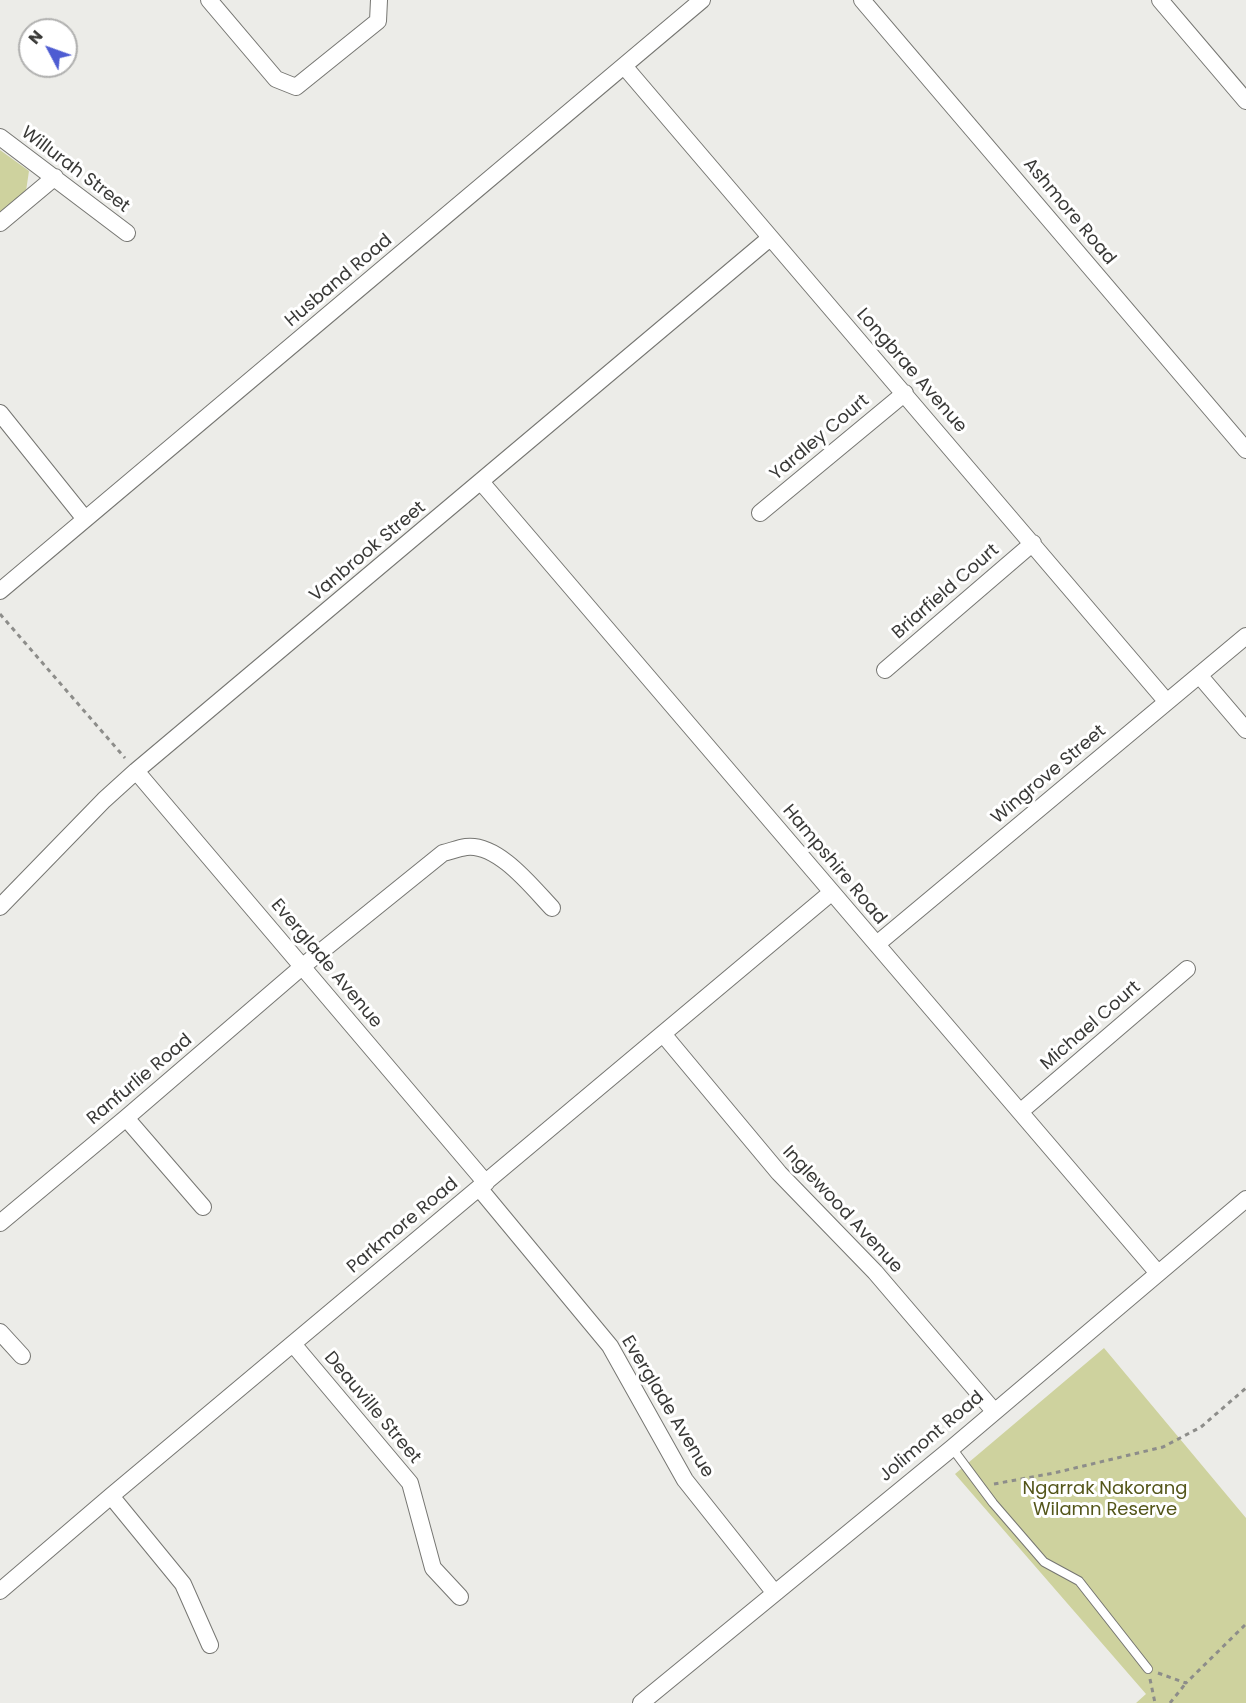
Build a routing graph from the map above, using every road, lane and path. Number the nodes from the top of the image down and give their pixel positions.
1 (209, 0) edge
2 (379, 0) edge
3 (702, 0) edge
4 (862, 0) edge
5 (1160, 0) edge
6 (624, 66) junction
7 (1246, 101) edge
8 (0, 137) edge
9 (55, 177) junction
10 (0, 223) edge
11 (128, 233) dead end
12 (770, 238) junction
13 (905, 393) junction
14 (0, 413) edge
15 (1246, 450) edge
16 (482, 483) junction
17 (760, 513) dead end
18 (85, 519) junction
19 (1033, 543) junction
20 (0, 591) edge
21 (0, 614) edge
22 (1246, 636) edge
23 (885, 670) dead end
24 (1199, 675) junction
25 (1167, 702) junction
26 (1246, 730) edge
27 (136, 771) junction
28 (832, 892) junction
29 (0, 907) edge
30 (552, 908) dead end
31 (877, 944) junction
32 (303, 966) junction
33 (1187, 969) dead end
34 (663, 1034) junction
35 (1020, 1112) junction
36 (126, 1118) junction
37 (482, 1185) junction
38 (1246, 1199) edge
39 (203, 1207) dead end
40 (0, 1222) edge
41 (1157, 1272) junction
42 (0, 1332) edge
43 (292, 1344) junction
44 (22, 1356) dead end
45 (1246, 1388) edge
46 (994, 1411) junction
47 (952, 1448) junction
48 (980, 1487) junction
49 (111, 1496) junction
50 (0, 1591) edge
51 (774, 1592) junction
52 (460, 1597) dead end
53 (1246, 1624) edge
54 (210, 1645) dead end
55 (1148, 1669) junction
56 (1186, 1683) junction
57 (641, 1703) edge
58 (1155, 1703) edge
59 (1170, 1703) edge

1 - 2 street
3 - 6 street, Husband Road
4 - 15 street, Ashmore Road
5 - 7 street
6 - 12 street, Longbrae Avenue
6 - 18 street, Husband Road
8 - 9 street, Willurah Street
9 - 10 street
9 - 11 street, Willurah Street
12 - 13 street, Longbrae Avenue
12 - 16 street, Vanbrook Street
13 - 17 street, Yardley Court
13 - 19 street, Longbrae Avenue
14 - 18 street
16 - 27 street, Vanbrook Street
16 - 28 street, Hampshire Road
18 - 20 street, Husband Road
19 - 23 street, Briarfield Court
19 - 25 street, Longbrae Avenue
21 - 27 path
22 - 24 street, Wingrove Street
24 - 25 street, Wingrove Street
24 - 26 street
25 - 31 street, Wingrove Street
27 - 29 street, Vanbrook Street
27 - 32 street, Everglade Avenue
28 - 31 street, Hampshire Road
28 - 34 street, Parkmore Road
30 - 32 street, Ranfurlie Road
31 - 35 street, Hampshire Road
32 - 36 street, Ranfurlie Road
32 - 37 street, Everglade Avenue
33 - 35 street, Michael Court
34 - 37 street, Parkmore Road
34 - 46 street, Inglewood Avenue
35 - 41 street, Hampshire Road
36 - 39 street
36 - 40 street, Ranfurlie Road
37 - 43 street, Parkmore Road
37 - 51 street, Everglade Avenue
38 - 41 street, Jolimont Road
41 - 46 street, Jolimont Road
42 - 44 street
43 - 49 street, Parkmore Road
43 - 52 street, Deauville Street
45 - 48 path
46 - 47 street, Jolimont Road
47 - 48 lane
47 - 51 street, Jolimont Road
48 - 55 lane
49 - 50 street, Parkmore Road
49 - 54 street
51 - 57 street, Jolimont Road
53 - 56 path
55 - 56 path
55 - 58 path
56 - 59 path

